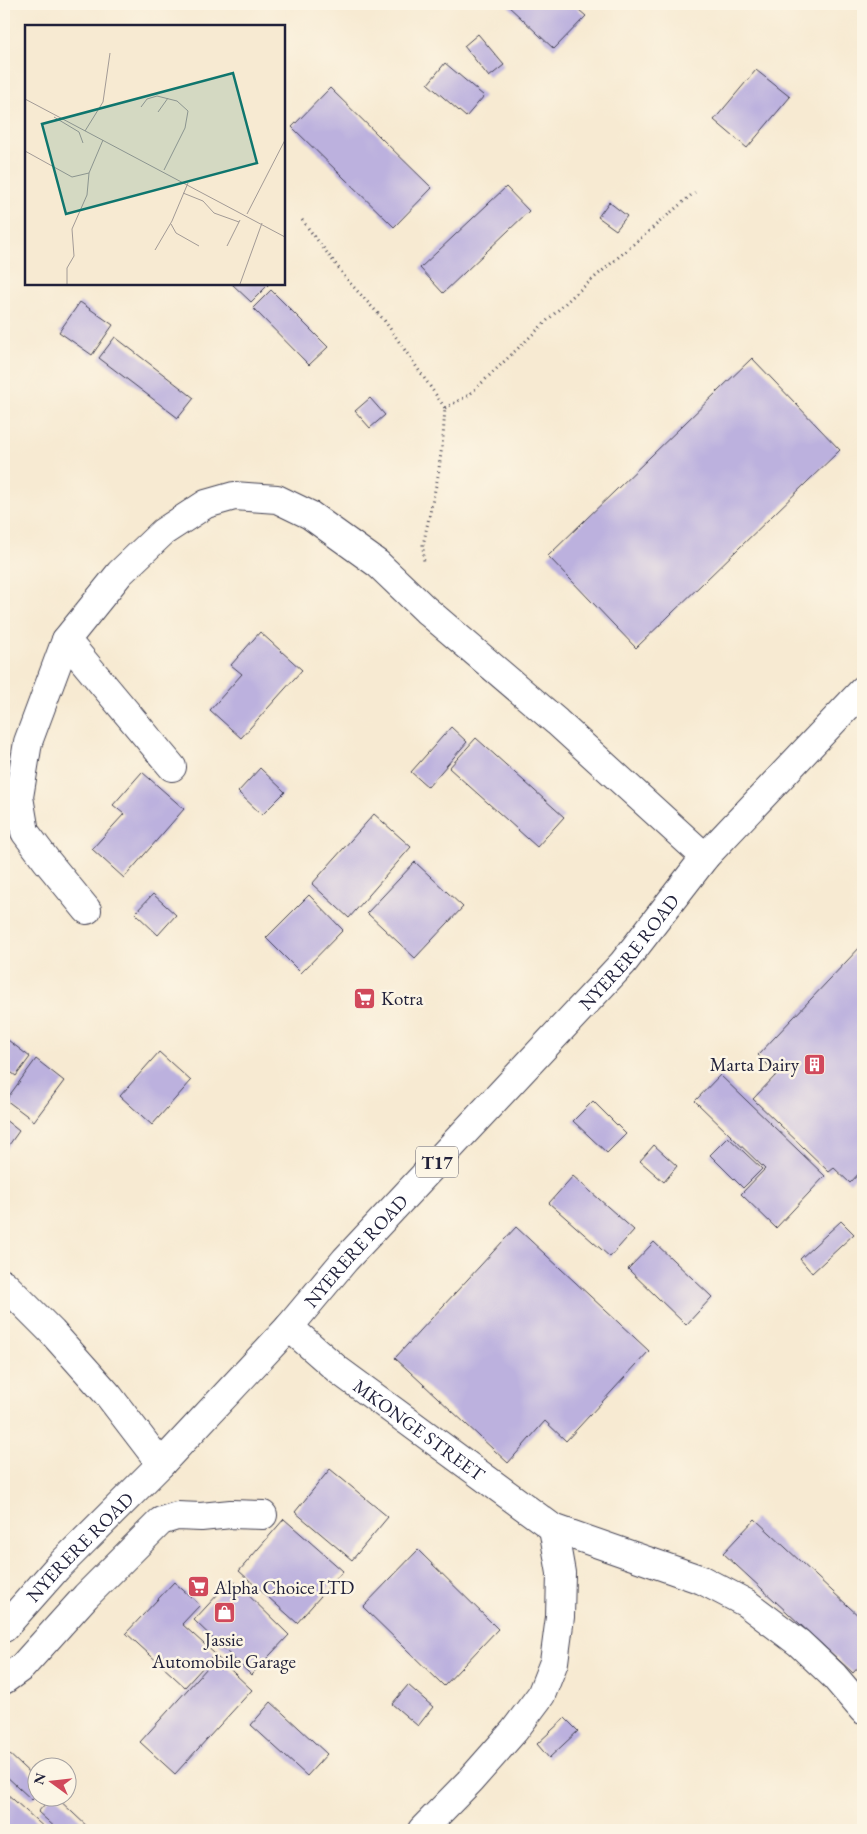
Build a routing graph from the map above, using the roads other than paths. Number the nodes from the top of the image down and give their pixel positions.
1 (66, 640) junction
2 (863, 690) edge
3 (172, 767) dead end
4 (705, 856) junction
5 (87, 910) dead end
6 (4, 1284) edge
7 (289, 1327) junction
8 (161, 1464) junction
9 (263, 1515) dead end
10 (552, 1528) junction
11 (4, 1628) edge
12 (4, 1680) edge
13 (863, 1710) edge
14 (422, 1830) edge

1 - 3 street
1 - 4 street
1 - 5 street
2 - 4 street, NYERERE ROAD / T17
4 - 7 street, NYERERE ROAD / T17
6 - 8 street
7 - 8 street, NYERERE ROAD / T17
7 - 10 street, MKONGE STREET
8 - 11 street, NYERERE ROAD / T17
9 - 12 street
10 - 13 street, MKONGE STREET
10 - 14 street

